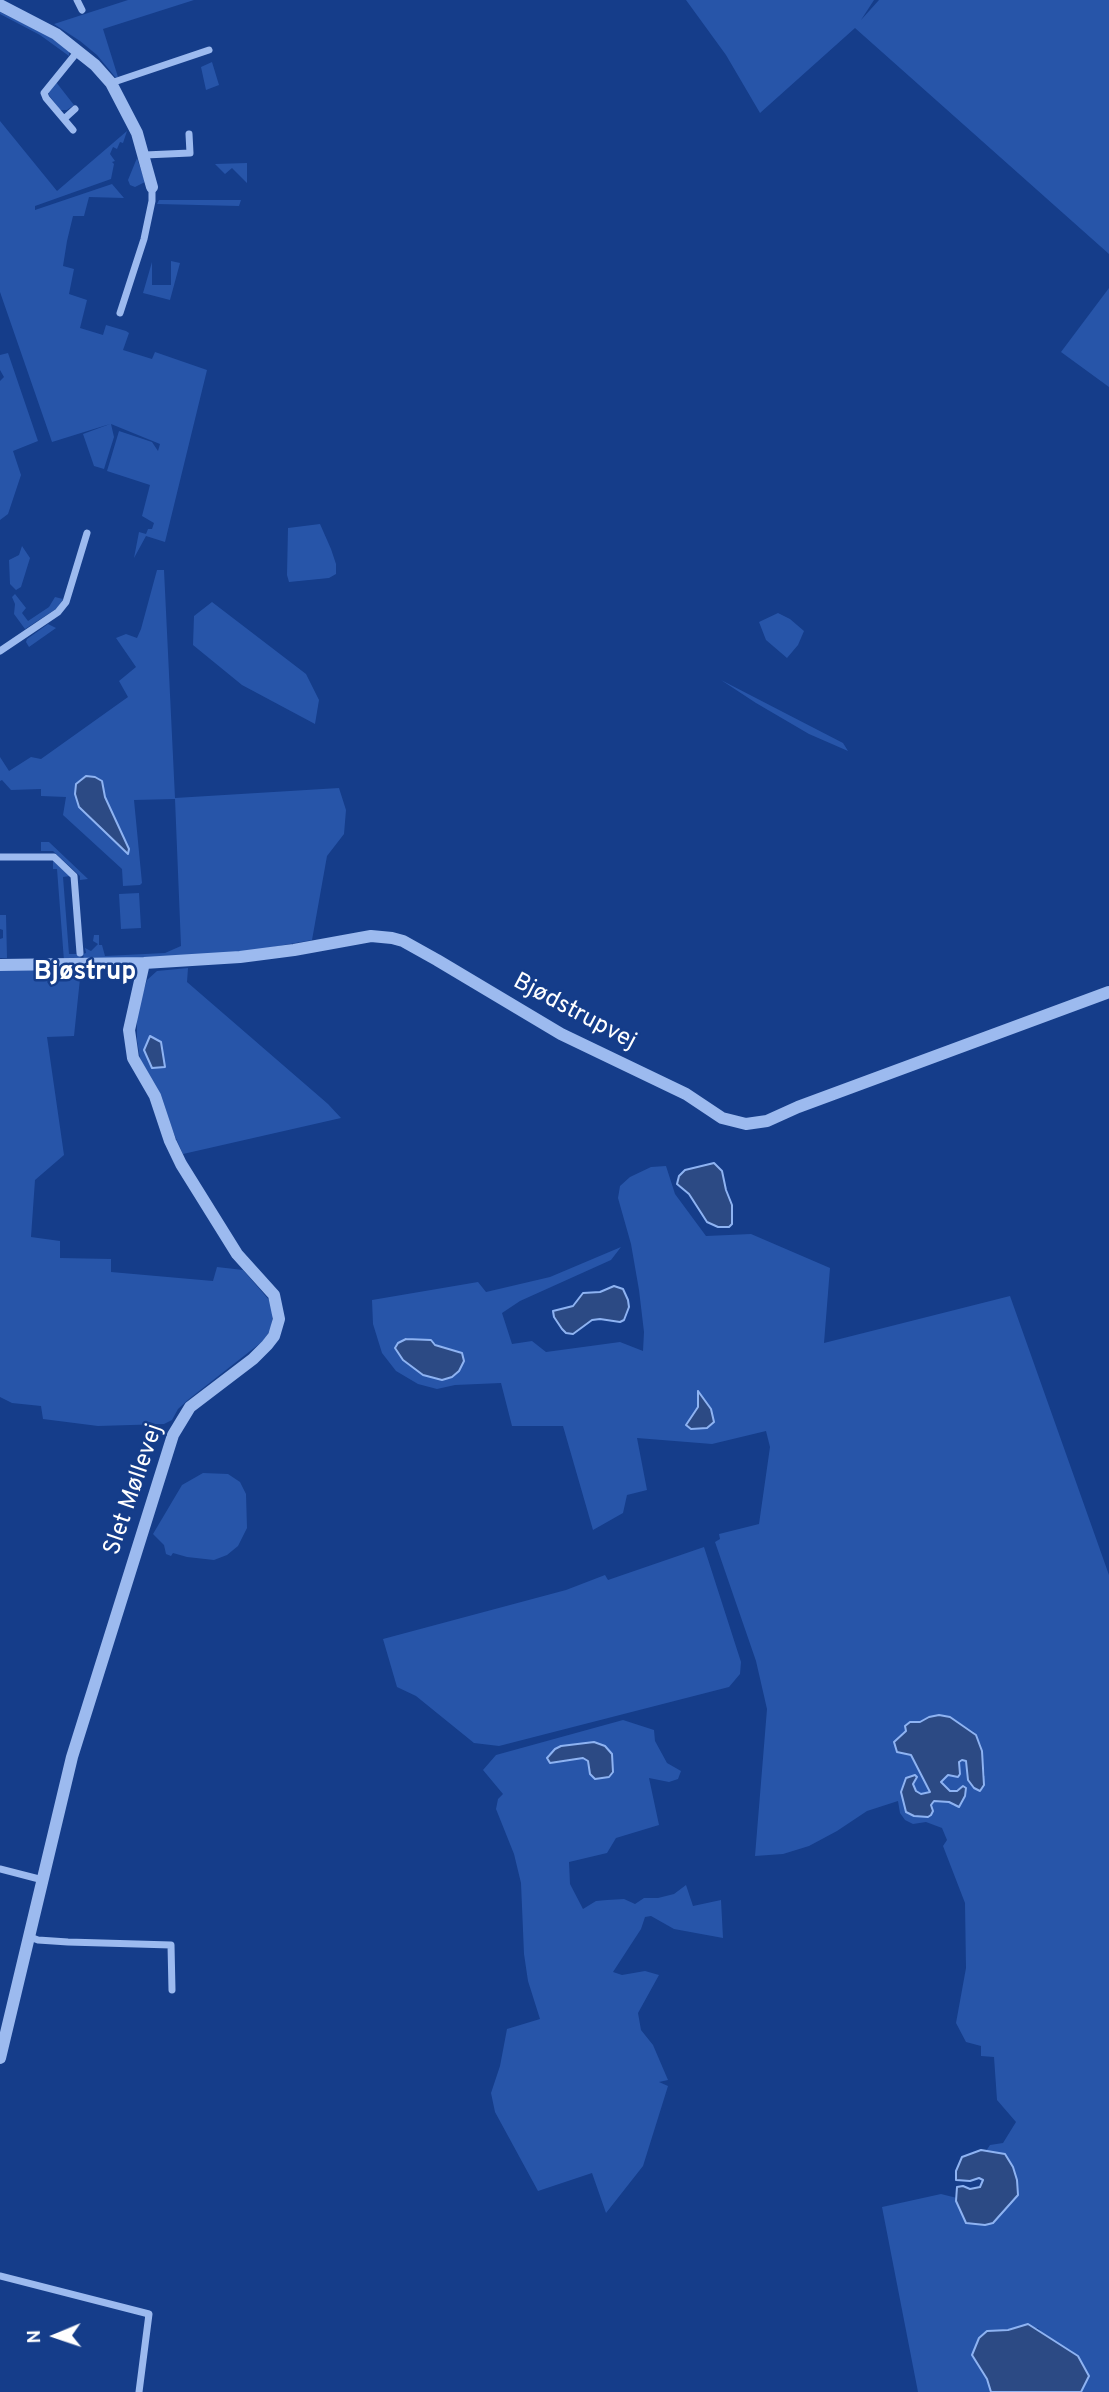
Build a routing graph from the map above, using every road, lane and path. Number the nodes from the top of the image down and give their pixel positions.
1 (77, 0) edge
2 (0, 5) edge
3 (82, 10) dead end
4 (209, 50) dead end
5 (79, 51) junction
6 (111, 83) junction
7 (75, 109) dead end
8 (64, 119) junction
9 (73, 130) dead end
10 (189, 134) dead end
11 (145, 155) junction
12 (152, 187) joint
13 (120, 313) dead end
14 (87, 533) dead end
15 (0, 652) edge
16 (0, 857) edge
17 (80, 953) dead end
18 (144, 963) junction
19 (0, 965) edge
20 (1109, 992) edge
21 (0, 1869) edge
22 (44, 1880) junction
23 (30, 1937) junction
24 (172, 1990) dead end
25 (0, 2058) edge
26 (0, 2276) edge
27 (139, 2392) edge

1 - 3 street
2 - 5 street
4 - 6 street
5 - 6 street
5 - 8 street
6 - 11 street
7 - 8 street
8 - 9 street
10 - 11 street
11 - 12 street
12 - 13 street
14 - 15 street
16 - 17 street
18 - 19 street, Bjødstrupvej
18 - 20 street, Bjødstrupvej
18 - 22 street, Slet Møllevej
21 - 22 street
22 - 23 street, Slet Møllevej
23 - 24 street
23 - 25 street, Slet Møllevej
26 - 27 street

